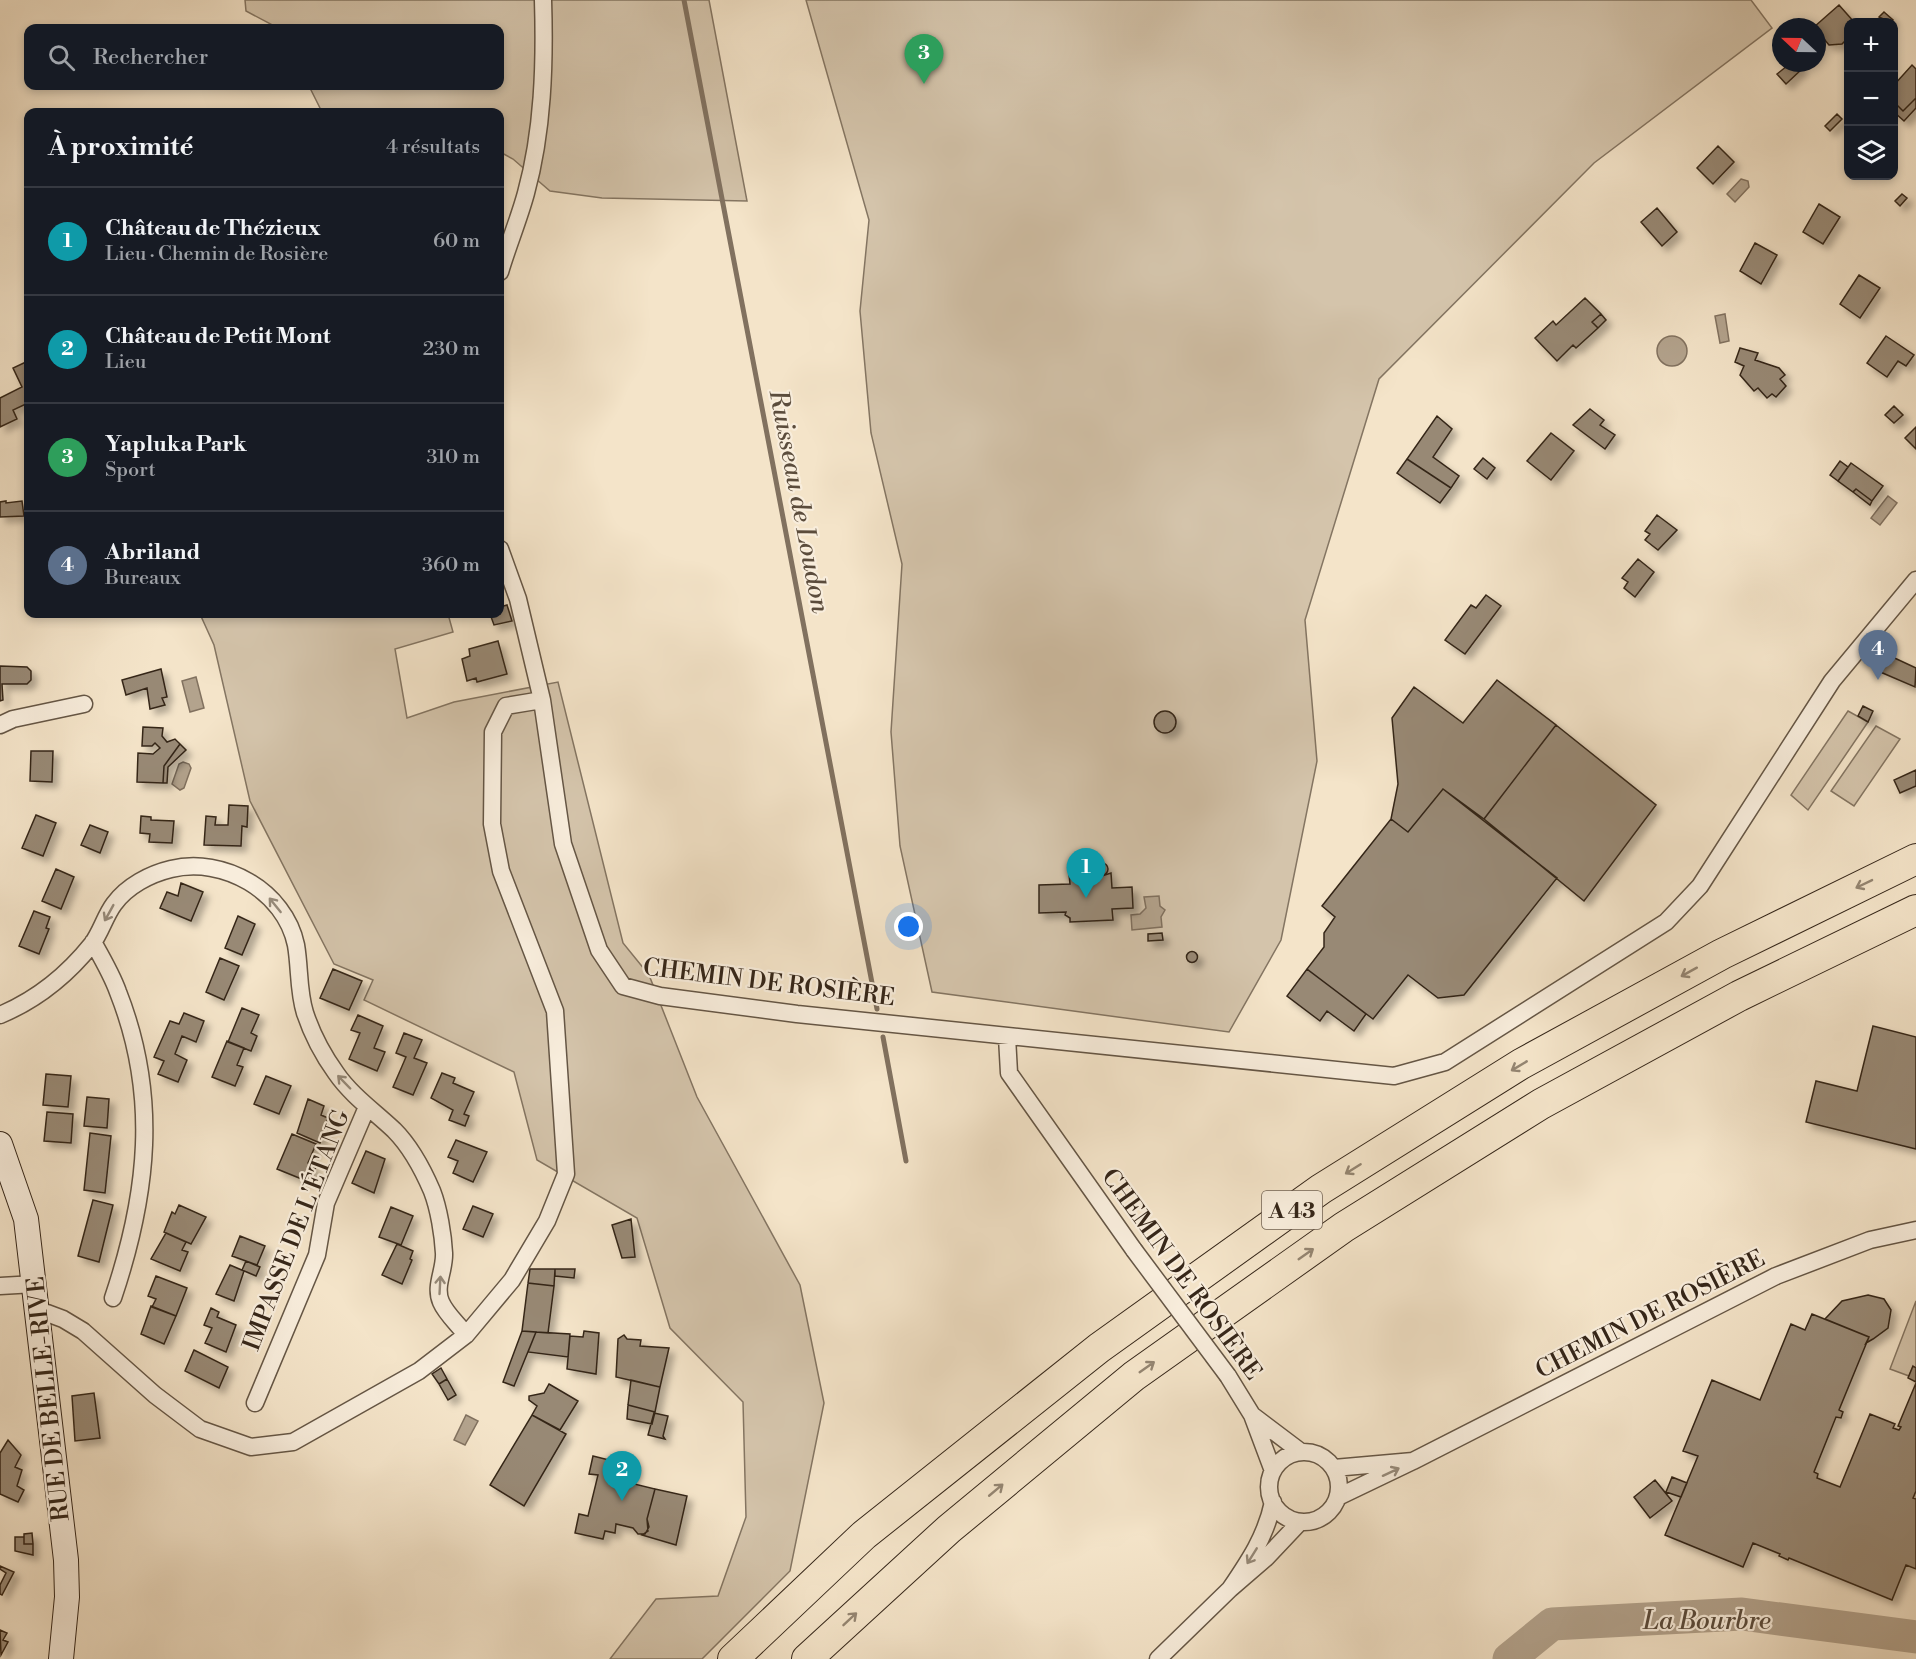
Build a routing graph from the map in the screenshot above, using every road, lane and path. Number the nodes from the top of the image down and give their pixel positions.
1 (543, 0) edge
2 (504, 260) edge
3 (504, 560) edge
4 (1916, 580) edge
5 (542, 700) junction
6 (84, 704) dead end
7 (0, 725) edge
8 (1916, 859) edge
9 (1916, 910) edge
10 (93, 942) junction
11 (0, 1015) edge
12 (1007, 1037) junction
13 (367, 1107) junction
14 (0, 1144) edge
15 (1916, 1230) edge
16 (35, 1284) junction
17 (0, 1286) edge
18 (112, 1298) dead end
19 (39, 1314) junction
20 (466, 1335) junction
21 (255, 1403) dead end
22 (1252, 1415) junction
23 (1302, 1452) junction
24 (1413, 1461) junction
25 (1334, 1468) junction
26 (1273, 1471) junction
27 (1338, 1497) junction
28 (1273, 1502) junction
29 (1300, 1522) junction
30 (1230, 1589) junction
31 (61, 1659) edge
32 (733, 1659) edge
33 (807, 1659) edge
34 (1158, 1659) edge

1 - 2 street
3 - 5 street, CHEMIN DE ROSIÈRE
4 - 12 street, CHEMIN DE ROSIÈRE
5 - 12 street, CHEMIN DE ROSIÈRE
5 - 20 street
6 - 7 street
8 -> 32 highway, A 43
33 -> 9 highway, A 43
10 - 11 street
13 -> 10 street
10 - 18 street
12 - 22 street, CHEMIN DE ROSIÈRE, bridge
20 -> 13 street
13 - 21 street, IMPASSE DE L'ÉTANG
14 - 16 street, RUE DE BELLE-RIVE
15 - 24 street, CHEMIN DE ROSIÈRE
16 - 17 street
16 - 19 street, RUE DE BELLE-RIVE
19 - 20 street
19 - 31 street, RUE DE BELLE-RIVE
22 - 23 street, CHEMIN DE ROSIÈRE
22 - 26 street, CHEMIN DE ROSIÈRE
23 - 25 street
23 - 26 street
24 - 25 street, CHEMIN DE ROSIÈRE
27 -> 24 street, CHEMIN DE ROSIÈRE
25 - 27 street
26 - 28 street
27 - 29 street
28 - 29 street
28 -> 30 street
29 - 30 street
30 - 34 street

